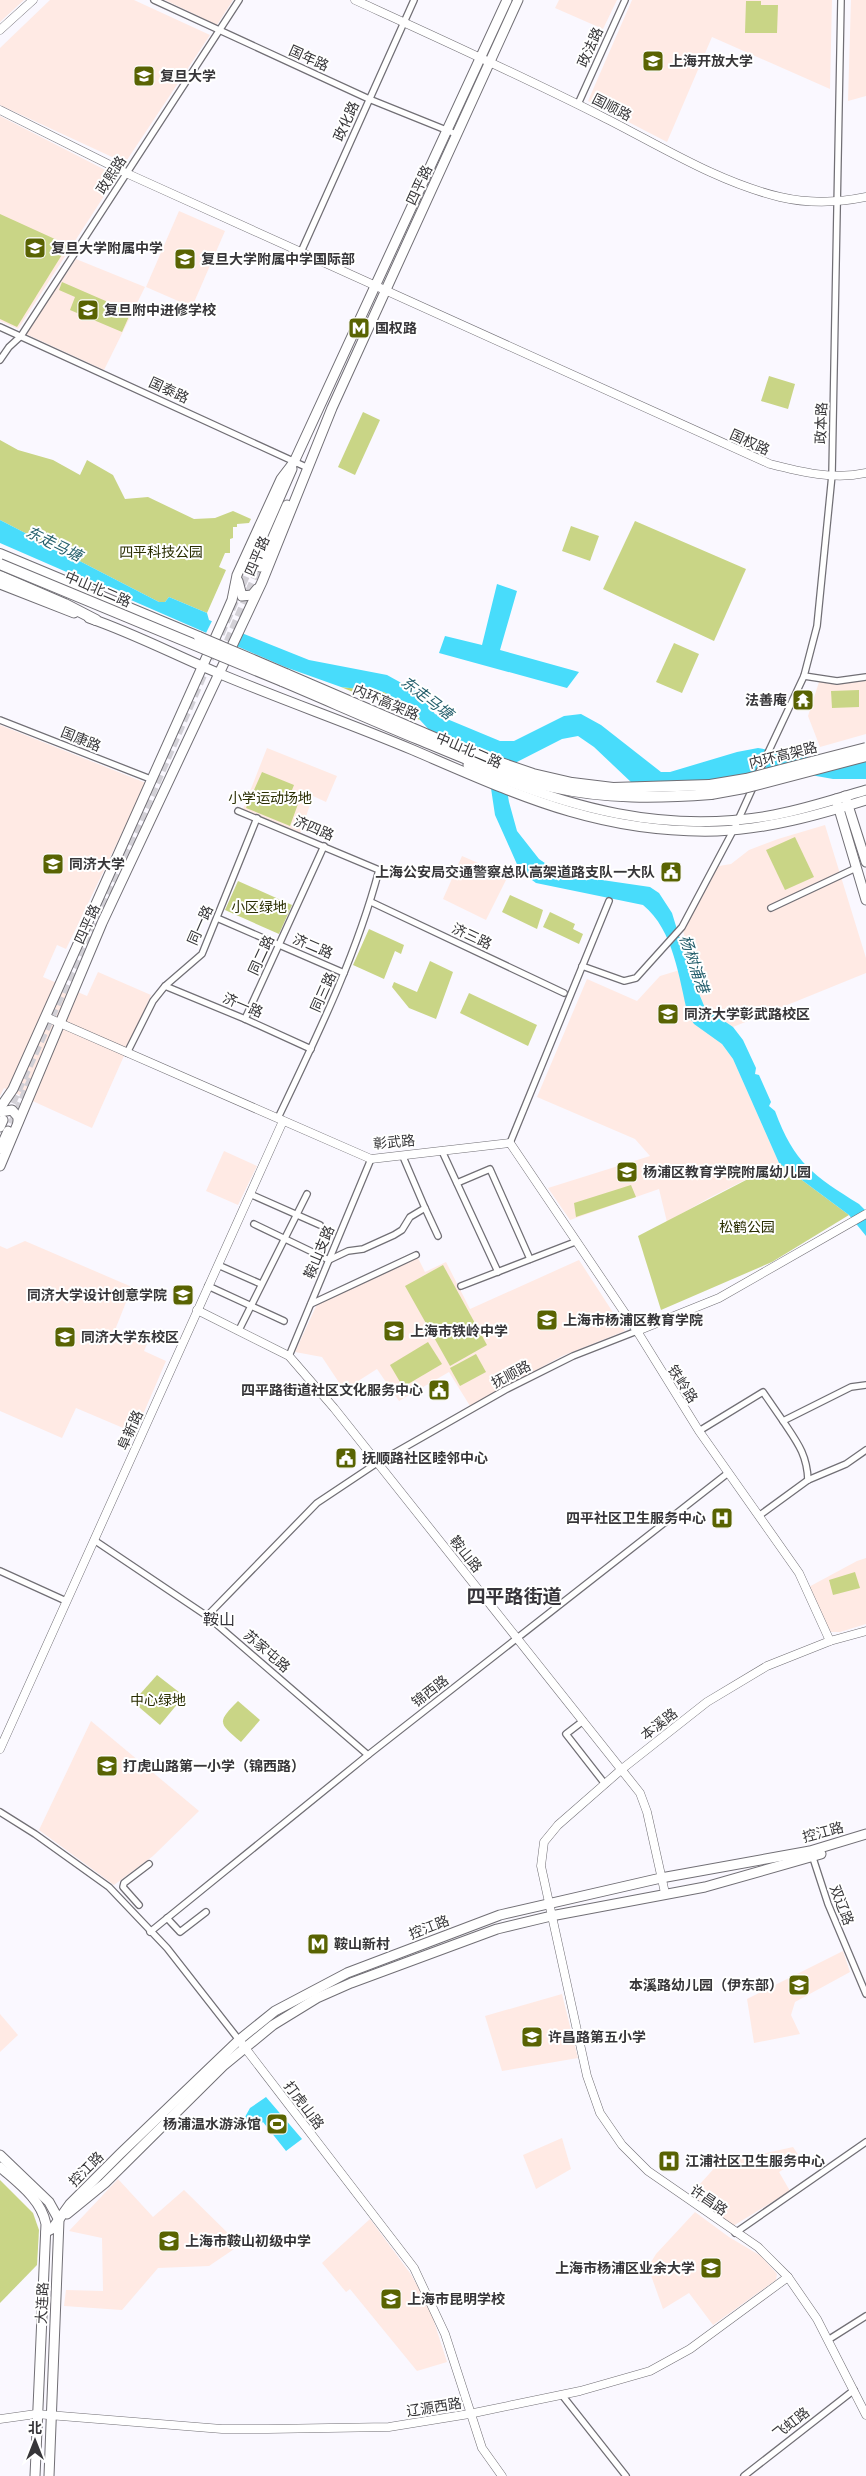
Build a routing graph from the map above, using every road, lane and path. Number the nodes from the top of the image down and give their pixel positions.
1 (33, 0) edge
2 (154, 0) edge
3 (239, 0) edge
4 (355, 0) edge
5 (414, 0) edge
6 (507, 0) edge
7 (518, 0) edge
8 (625, 0) edge
9 (840, 0) edge
10 (404, 23) junction
11 (0, 30) edge
12 (219, 31) junction
13 (480, 56) junction
14 (490, 62) junction
15 (369, 99) junction
16 (578, 104) junction
17 (0, 110) edge
18 (446, 132) junction
19 (456, 134) junction
20 (126, 173) junction
21 (866, 197) edge
22 (838, 203) junction
23 (301, 252) junction
24 (374, 286) junction
25 (386, 290) junction
26 (0, 327) edge
27 (21, 336) junction
28 (0, 360) edge
29 (294, 462) junction
30 (306, 467) junction
31 (866, 474) edge
32 (832, 476) junction
33 (0, 554) edge
34 (0, 563) edge
35 (250, 565) tunnel mouth
36 (260, 567) tunnel mouth
37 (240, 568) junction
38 (0, 576) edge
39 (262, 582) junction
40 (0, 584) edge
41 (96, 620) junction
42 (208, 652) junction
43 (224, 660) junction
44 (203, 666) junction
45 (218, 673) junction
46 (804, 676) junction
47 (866, 677) edge
48 (0, 720) edge
49 (866, 748) edge
50 (866, 756) edge
51 (153, 780) junction
52 (866, 790) edge
53 (845, 796) junction
54 (836, 799) junction
55 (866, 800) edge
56 (848, 806) junction
57 (839, 808) junction
58 (238, 811) dead end
59 (257, 818) junction
60 (739, 818) junction
61 (734, 829) junction
62 (324, 846) junction
63 (866, 862) edge
64 (856, 868) dead end
65 (379, 870) joint
66 (866, 900) edge
67 (609, 901) dead end
68 (370, 902) junction
69 (771, 908) dead end
70 (217, 918) junction
71 (279, 945) junction
72 (582, 966) junction
73 (344, 973) junction
74 (165, 986) junction
75 (564, 992) dead end
76 (46, 1017) junction
77 (245, 1019) junction
78 (60, 1024) junction
79 (311, 1049) junction
80 (127, 1052) junction
81 (0, 1108) edge
82 (280, 1120) junction
83 (7, 1121) edge
84 (510, 1143) junction
85 (0, 1149) edge
86 (442, 1151) junction
87 (372, 1159) junction
88 (404, 1159) dead end
89 (0, 1166) edge
90 (457, 1184) junction
91 (250, 1194) junction
92 (306, 1194) dead end
93 (425, 1208) junction
94 (866, 1214) edge
95 (297, 1215) junction
96 (254, 1224) dead end
97 (320, 1225) dead end
98 (438, 1236) dead end
99 (286, 1239) junction
100 (575, 1242) junction
101 (416, 1255) dead end
102 (530, 1259) junction
103 (329, 1260) junction
104 (218, 1265) junction
105 (498, 1272) junction
106 (261, 1284) junction
107 (208, 1286) junction
108 (462, 1286) dead end
109 (311, 1304) junction
110 (250, 1306) junction
111 (197, 1310) junction
112 (284, 1322) dead end
113 (239, 1330) junction
114 (637, 1331) junction
115 (289, 1356) junction
116 (866, 1385) edge
117 (783, 1421) junction
118 (699, 1431) junction
119 (866, 1450) edge
120 (376, 1463) junction
121 (728, 1473) junction
122 (808, 1480) junction
123 (760, 1515) junction
124 (94, 1540) junction
125 (0, 1572) edge
126 (66, 1601) junction
127 (207, 1616) junction
128 (866, 1631) edge
129 (518, 1638) junction
130 (830, 1641) junction
131 (583, 1720) junction
132 (0, 1749) edge
133 (368, 1755) junction
134 (622, 1769) junction
135 (605, 1784) junction
136 (0, 1812) edge
137 (866, 1834) edge
138 (866, 1840) edge
139 (811, 1854) junction
140 (149, 1864) dead end
141 (661, 1878) junction
142 (665, 1893) junction
143 (548, 1904) junction
144 (139, 1905) dead end
145 (206, 1912) dead end
146 (551, 1916) junction
147 (167, 1918) junction
148 (150, 1932) junction
149 (866, 1994) edge
150 (238, 2040) junction
151 (246, 2048) junction
152 (866, 2142) edge
153 (0, 2155) edge
154 (0, 2166) edge
155 (59, 2220) junction
156 (46, 2232) junction
157 (735, 2233) junction
158 (788, 2277) junction
159 (866, 2316) edge
160 (828, 2340) junction
161 (854, 2390) junction
162 (562, 2395) junction
163 (36, 2414) junction
164 (469, 2414) junction
165 (866, 2415) edge
166 (51, 2416) junction
167 (0, 2419) edge
168 (35, 2476) edge
169 (49, 2476) edge
170 (502, 2476) edge
171 (626, 2476) edge
172 (744, 2476) edge

1 - 11 street
2 - 12 street, 国年路
3 - 12 street, 政熙路
4 - 10 street, 国顺路
5 - 10 street, 政化路
6 - 13 main road, 四平路
7 - 14 main road, 四平路
8 - 16 street, 政法路
9 - 22 street, 政本路
10 - 13 street, 国顺路
10 - 15 street, 政化路
12 - 15 street, 国年路
12 - 20 street, 政熙路
13 - 14 street, 国顺路
13 - 18 main road, 四平路
14 - 16 street, 国顺路
14 - 19 main road, 四平路
15 - 18 street, 国年路
15 - 23 street, 政化路
16 - 22 street, 国顺路
17 - 20 street
18 - 19 street, 国年路
18 - 24 main road, 四平路
19 - 25 main road, 四平路
20 - 23 street
20 - 27 street, 政熙路
21 - 22 street, 国顺路
22 - 32 street, 政本路
23 - 24 street
24 - 25 street, 国权路
24 - 29 main road, 四平路
25 - 30 main road, 四平路
25 - 32 street, 国权路
26 - 27 street, 国泰路
27 - 28 street, 政熙路
27 - 29 street, 国泰路
29 - 30 street, 国泰路
29 - 35 main road
29 - 37 main road, 四平路
30 - 36 main road
30 - 39 main road, 四平路
31 - 32 street, 国权路
32 - 46 street, 政本路
33 - 49 highway, 内环高架路, bridge
34 - 42 main road, 中山北二路
34 - 50 highway, 内环高架路, bridge
37 - 39 main road
37 - 42 main road, 四平路
38 - 41 highway
39 - 43 main road, 四平路
40 - 41 main road, 中山北二路
41 - 44 main road, 中山北二路
42 - 43 main road, 中山北二路
42 - 44 main road, 四平路
43 - 45 main road, 四平路
43 - 60 main road, 中山北二路
44 - 45 main road, 中山北二路
44 - 51 main road, 四平路
45 - 61 main road, 中山北二路
45 - 78 main road, 四平路
46 - 47 street
46 - 60 street, 政本路
48 - 51 street, 国康路
51 - 76 main road, 四平路
52 - 53 main road, 中山北二路
53 - 54 main road, 中山北二路
53 - 56 main road
54 - 57 main road
54 - 60 main road, 中山北二路
55 - 56 main road, 中山北二路
56 - 57 main road, 中山北二路
56 - 63 main road
57 - 61 main road, 中山北二路
57 - 66 main road
58 - 59 street, 济四路
59 - 62 street, 济四路
59 - 70 street, 同一路
60 - 61 street, 政本路
61 - 72 street, 政本路
62 - 65 street, 济四路
62 - 71 street, 同二路
64 - 69 street
65 - 68 street, 同三路
67 - 72 street
68 - 73 street, 同三路
68 - 75 street, 济三路
70 - 71 street, 济二路
70 - 74 street, 同一路
71 - 73 street, 济二路
71 - 77 street, 同二路
72 - 84 street
73 - 79 street, 同三路
74 - 77 street, 济一路
74 - 80 street, 同一路
76 - 78 street, 彰武路
76 - 81 main road, 四平路
77 - 79 street, 济一路
78 - 80 street, 彰武路
78 - 83 main road, 四平路
79 - 82 street, 同三路
80 - 82 street, 彰武路
82 - 87 street, 彰武路
82 - 91 street, 阜新路
83 - 85 main road
83 - 89 main road, 四平路
84 - 86 street, 彰武路
84 - 100 street, 铁岭路
86 - 87 street, 彰武路
86 - 90 street
87 - 103 street, 鞍山支路
88 - 93 street
90 - 102 street
90 - 105 street
91 - 95 street
91 - 104 street, 阜新路
92 - 95 street
93 - 98 street
93 - 103 street
94 - 114 street, 抚顺路
95 - 97 street
95 - 99 street
96 - 99 street
99 - 103 street
99 - 106 street
100 - 102 street
100 - 114 street, 铁岭路
101 - 109 street
102 - 105 street
103 - 109 street, 鞍山支路
104 - 106 street
104 - 107 street, 阜新路
105 - 108 street
106 - 110 street
107 - 110 street
107 - 111 street, 阜新路
109 - 115 street, 鞍山支路
110 - 112 street
110 - 113 street
111 - 113 street, 鞍山路
111 - 124 street, 阜新路
113 - 115 street, 鞍山路
114 - 118 street, 铁岭路
114 - 120 street, 抚顺路
115 - 120 street, 鞍山路
116 - 117 street
117 - 118 street
117 - 122 street
118 - 121 street, 铁岭路
119 - 122 street
120 - 127 street, 抚顺路
120 - 129 street, 鞍山路
121 - 123 street, 铁岭路
121 - 129 street, 锦西路
122 - 123 street
123 - 130 street, 铁岭路
124 - 126 street, 阜新路
124 - 127 street, 苏家屯路
125 - 126 street
126 - 132 street, 阜新路
127 - 133 street, 苏家屯路
128 - 130 street, 本溪路
129 - 131 street, 鞍山路
129 - 133 street, 锦西路
130 - 134 street, 本溪路
131 - 134 street, 鞍山路
131 - 135 street
133 - 147 street, 锦西路
134 - 135 street, 本溪路
134 - 141 street, 鞍山路
135 - 143 street, 本溪路
136 - 148 street, 打虎山路
137 - 139 main road, 控江路
138 - 139 main road, 控江路
139 - 141 main road, 控江路
139 - 142 main road, 控江路
139 - 149 street, 双辽路
140 - 144 street
141 - 142 street, 鞍山路
141 - 143 main road, 控江路
142 - 146 main road, 控江路
143 - 146 street, 许昌路
143 - 150 main road, 控江路
145 - 147 street
146 - 151 main road, 控江路
146 - 157 street, 许昌路
147 - 148 street, 锦西路
148 - 150 street, 打虎山路
150 - 151 street, 打虎山路
150 - 155 main road, 控江路
151 - 155 main road, 控江路
151 - 164 street, 打虎山路
152 - 157 street
153 - 155 main road
154 - 156 main road, 大连路
155 - 156 main road, 控江路
155 - 166 main road, 大连路
156 - 163 main road, 大连路
157 - 158 street, 许昌路
158 - 160 street, 许昌路
158 - 162 street, 辽源西路
159 - 160 street
160 - 161 street, 许昌路
161 - 165 street, 许昌路
161 - 172 street, 飞虹路
162 - 164 street, 辽源西路
162 - 171 street
163 - 166 street, 辽源西路
163 - 167 street, 辽源西路
163 - 168 main road, 大连路
164 - 166 street, 辽源西路
164 - 170 street, 打虎山路
166 - 169 main road, 大连路

